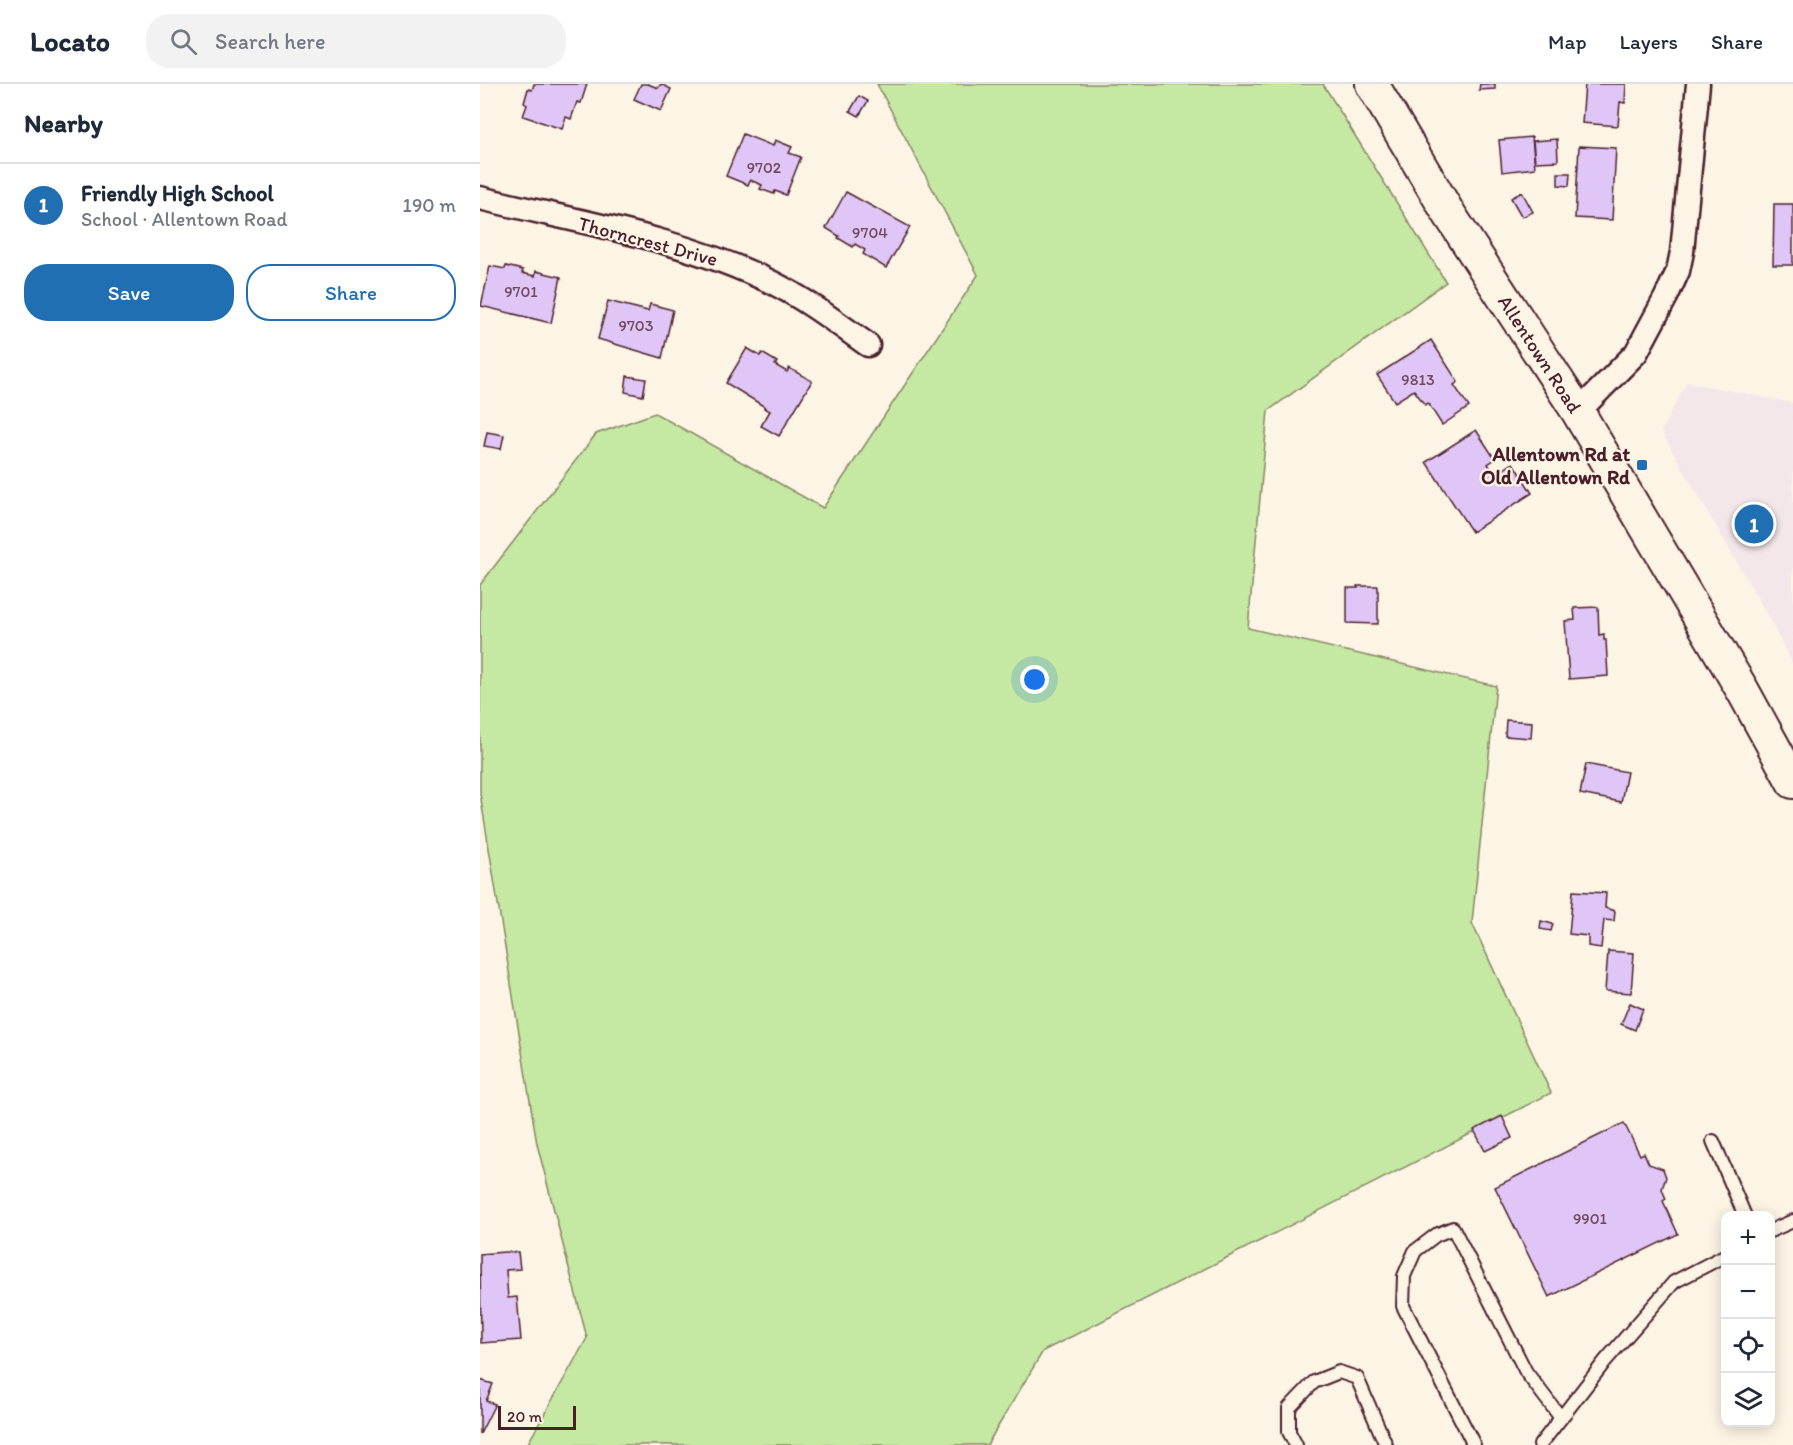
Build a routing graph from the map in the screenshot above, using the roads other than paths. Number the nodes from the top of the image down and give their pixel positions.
1 (1372, 84) edge
2 (1698, 84) edge
3 (480, 198) edge
4 (868, 345) dead end
5 (1578, 412) junction
6 (1793, 782) edge
7 (1713, 1141) dead end
8 (1743, 1211) edge
9 (1793, 1221) edge
10 (1775, 1229) edge
11 (1721, 1257) edge
12 (1561, 1418) junction
13 (1296, 1445) edge
14 (1386, 1445) edge
15 (1474, 1445) edge
16 (1540, 1445) edge

1 - 5 main road, Allentown Road
2 - 5 street
3 - 4 street, Thorncrest Drive
5 - 6 main road, Allentown Road
7 - 8 lane
9 - 10 lane
11 - 12 lane
12 - 15 lane
12 - 16 lane
13 - 14 lane

